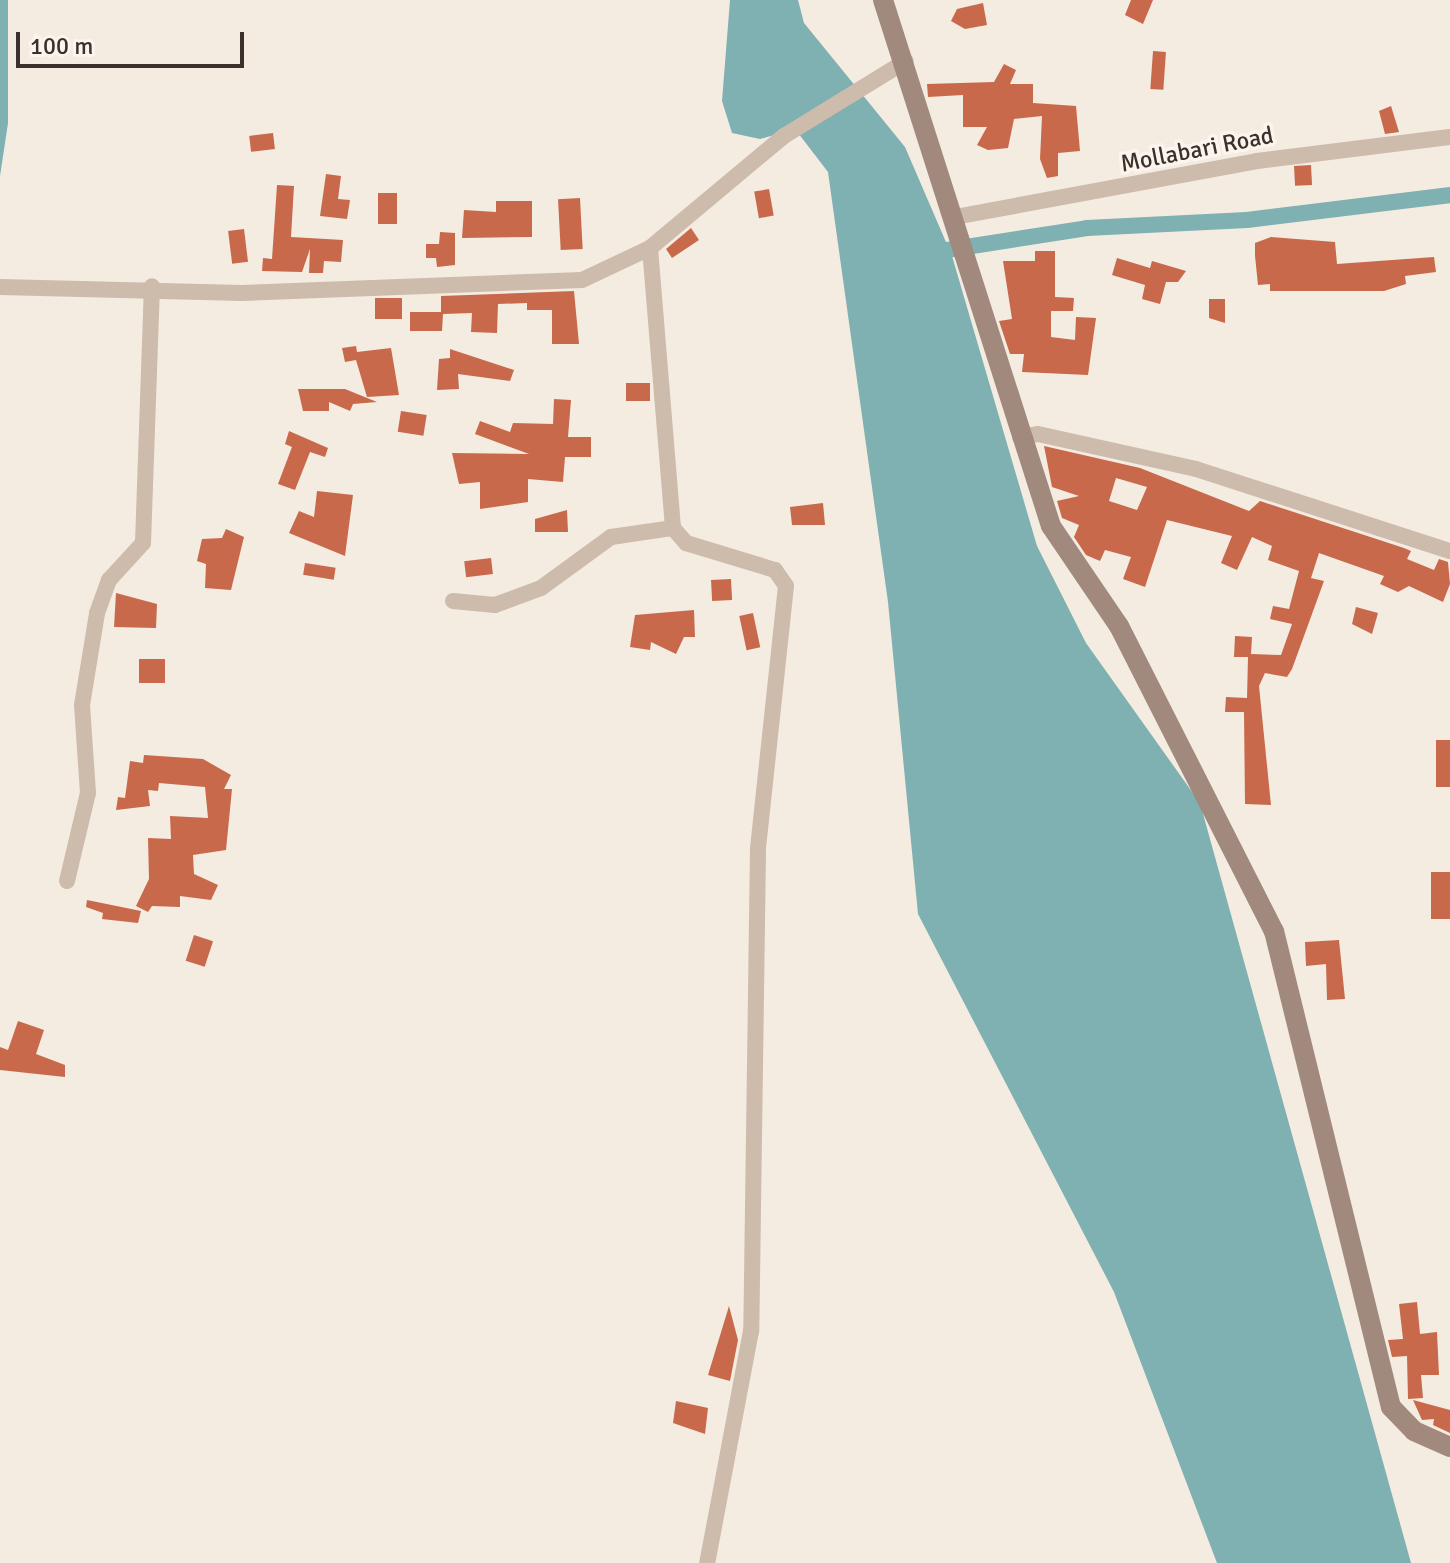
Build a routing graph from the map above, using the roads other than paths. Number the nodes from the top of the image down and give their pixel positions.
1 (883, 0) edge
2 (906, 61) junction
3 (1450, 137) edge
4 (957, 226) junction
5 (650, 248) junction
6 (152, 286) junction
7 (0, 287) edge
8 (1020, 437) junction
9 (673, 528) junction
10 (1450, 551) edge
11 (453, 601) dead end
12 (67, 881) dead end
13 (1450, 1447) edge
14 (707, 1563) edge

1 - 2 street
2 - 4 street
2 - 5 street
3 - 4 street, Mollabari Road
4 - 8 street
5 - 6 street
5 - 9 street
6 - 7 street
6 - 12 street
8 - 10 street
8 - 13 street
9 - 11 street
9 - 14 street

